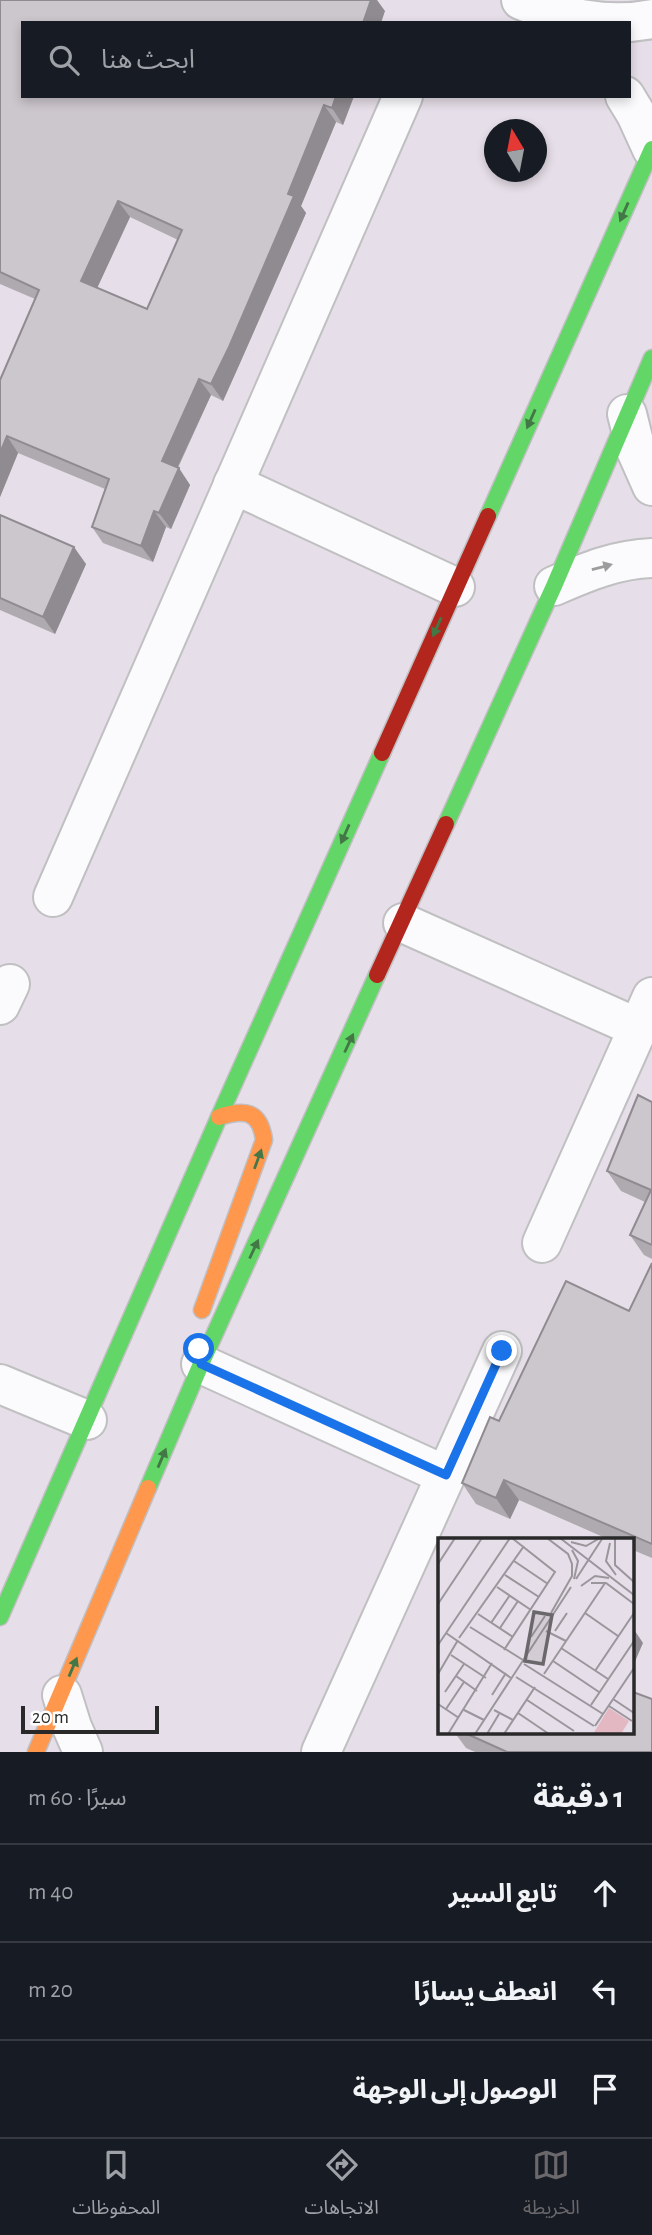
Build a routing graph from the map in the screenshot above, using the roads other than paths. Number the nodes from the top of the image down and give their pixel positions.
1 (542, 11) edge
2 (652, 19) edge
3 (600, 21) edge
4 (623, 21) edge
5 (402, 98) edge
6 (626, 98) edge
7 (652, 149) edge
8 (652, 358) edge
9 (626, 414) junction
10 (233, 484) junction
11 (652, 486) edge
12 (652, 558) edge
13 (554, 586) junction
14 (455, 587) junction
15 (52, 897) dead end
16 (403, 923) junction
17 (645, 1012) edge
18 (219, 1117) junction
19 (542, 1243) dead end
20 (502, 1351) dead end
21 (201, 1364) junction
22 (0, 1384) edge
23 (87, 1420) junction
24 (446, 1475) junction
25 (0, 1617) edge
26 (62, 1695) junction
27 (36, 1752) edge
28 (83, 1752) edge
29 (321, 1752) edge

1 - 3 street
2 - 4 street
5 - 10 street
6 - 7 street
7 -> 14 main road
8 - 9 main road
9 - 11 street
9 - 13 main road
10 - 14 street
10 - 15 street
13 -> 12 street
13 - 16 main road
14 -> 18 main road
16 - 17 street
21 -> 16 main road
17 - 19 street
21 -> 18 main road
18 - 23 main road
20 - 24 street
21 - 24 street
26 -> 21 main road
22 - 23 street
23 - 25 main road
24 - 29 street
26 - 27 main road
26 - 28 street

